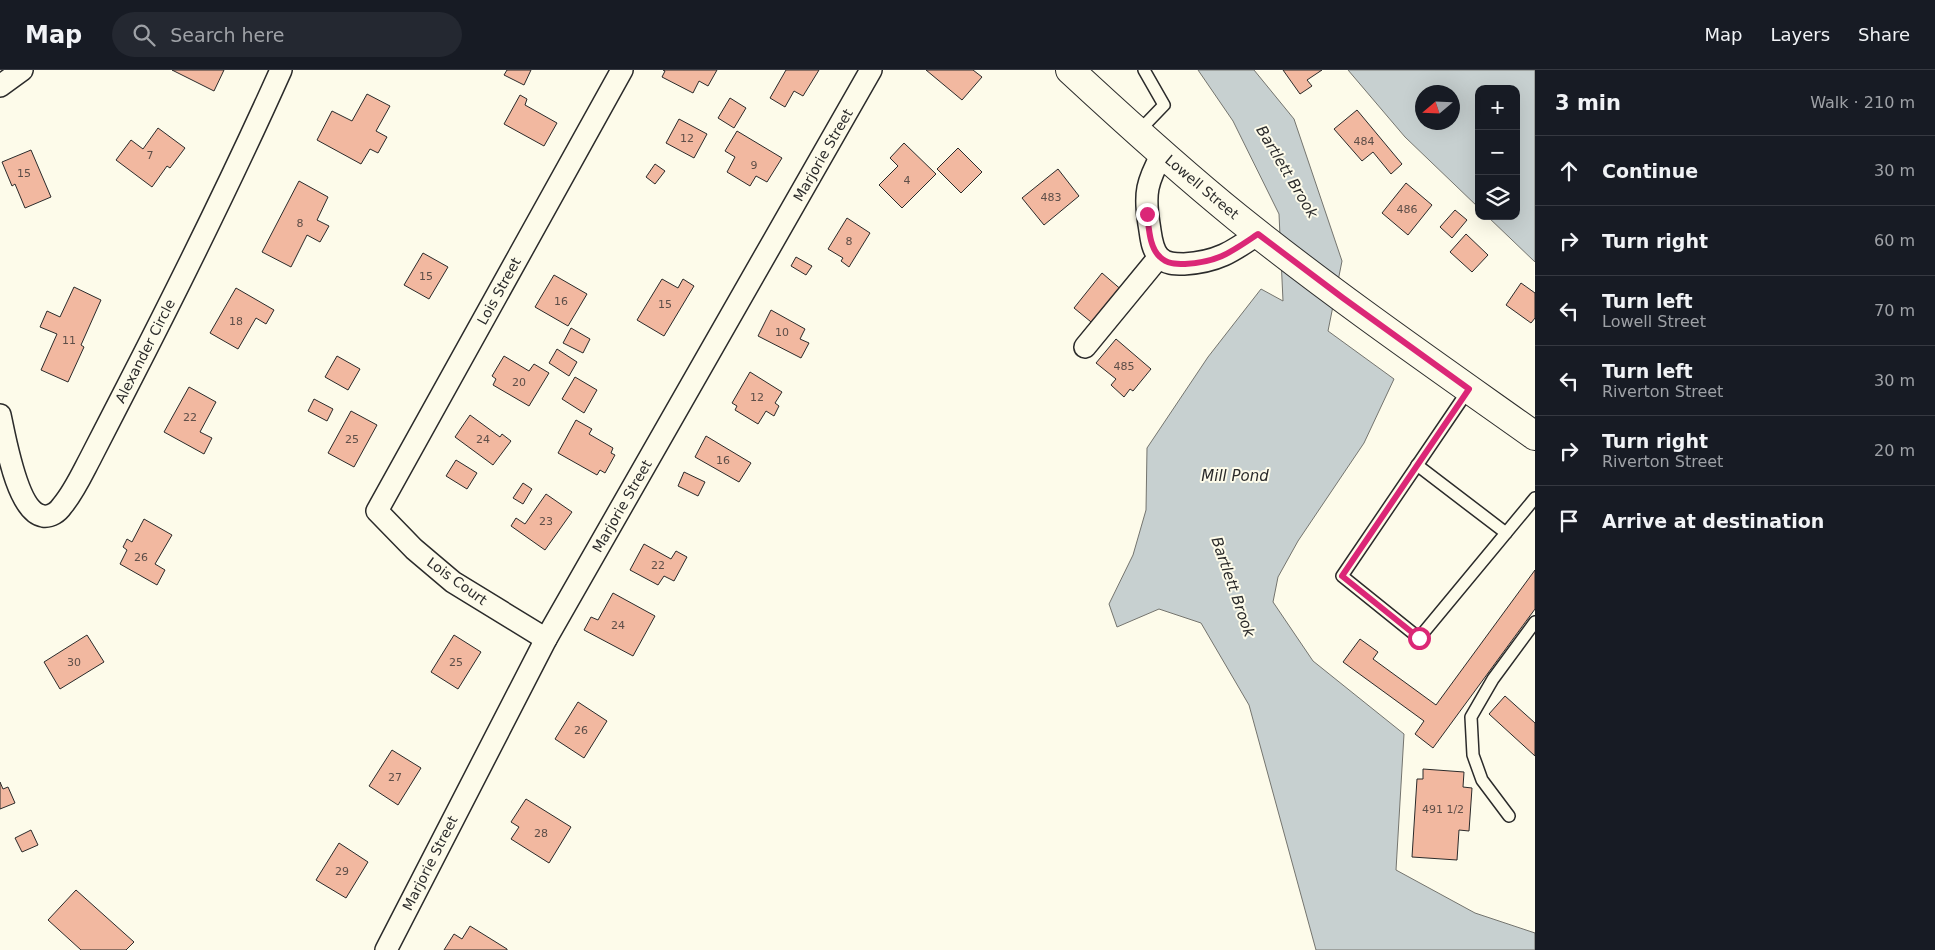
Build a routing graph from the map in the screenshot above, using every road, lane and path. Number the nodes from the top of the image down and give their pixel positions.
1 (22, 70) edge
2 (281, 70) edge
3 (622, 70) edge
4 (871, 70) edge
5 (1070, 70) edge
6 (1144, 70) edge
7 (0, 86) edge
8 (1138, 132) junction
9 (1162, 154) junction
10 (1266, 240) junction
11 (1159, 257) junction
12 (1085, 347) dead end
13 (1469, 389) junction
14 (0, 415) edge
15 (1535, 436) edge
16 (1417, 465) junction
17 (1535, 498) edge
18 (377, 511) joint
19 (1506, 532) junction
20 (1535, 622) edge
21 (546, 639) junction
22 (1509, 816) dead end
23 (386, 950) edge

1 - 7 street
2 - 14 street, Alexander Circle
3 - 18 street, Lois Street
4 - 21 street, Marjorie Street
5 - 8 main road, Lowell Street
6 - 8 lane
8 - 9 main road, Lowell Street
9 - 10 main road, Lowell Street
9 - 11 street
10 - 11 street
10 - 13 main road, Lowell Street
11 - 12 street
13 - 15 main road, Lowell Street
13 - 16 lane
16 - 19 lane
16 - 19 lane
17 - 19 lane
18 - 21 street, Lois Court
20 - 22 lane
21 - 23 street, Marjorie Street

